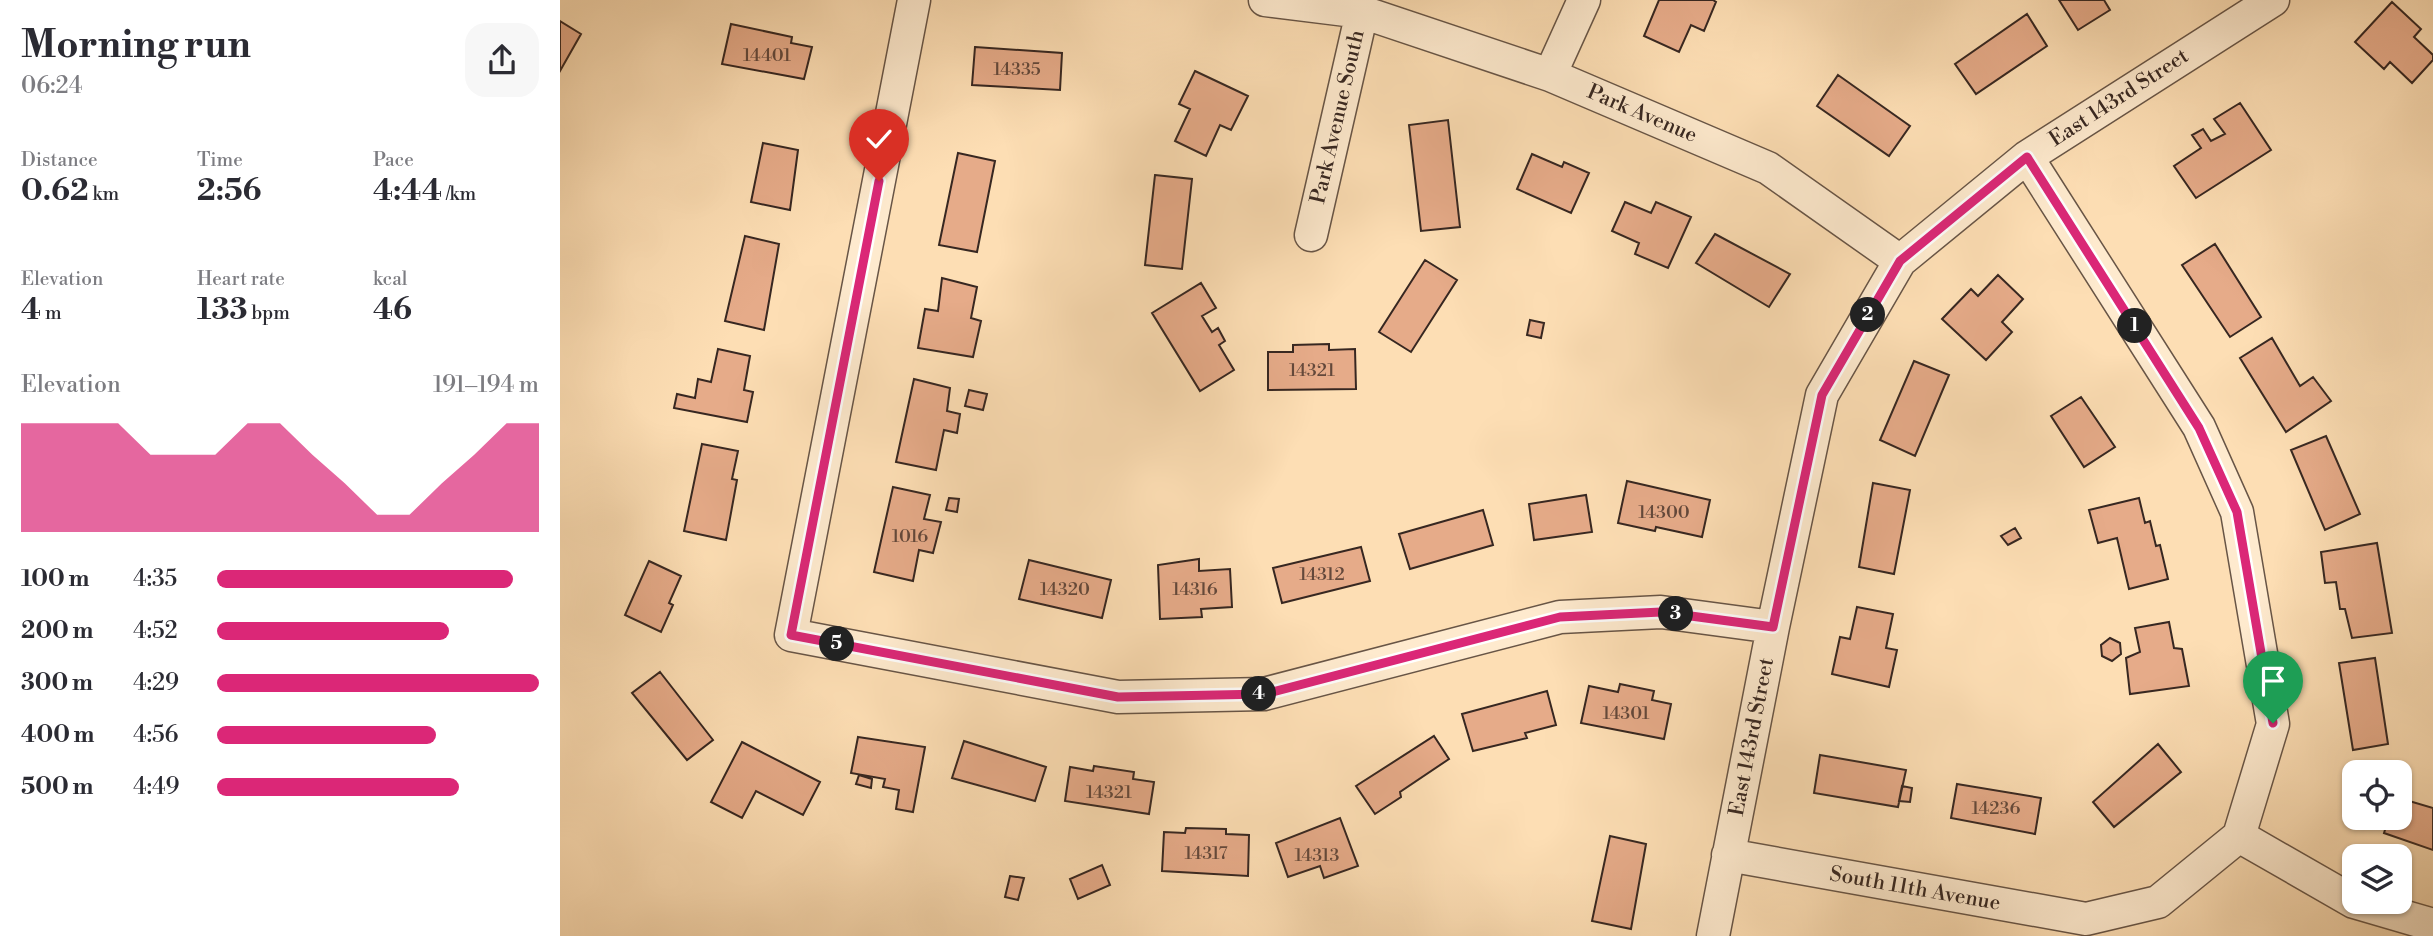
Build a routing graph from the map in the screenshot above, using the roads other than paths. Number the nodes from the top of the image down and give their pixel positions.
1 (914, 0) edge
2 (1265, 0) edge
3 (1584, 0) edge
4 (2273, 0) edge
5 (1362, 12) junction
6 (1550, 75) junction
7 (2027, 157) junction
8 (1311, 234) dead end
9 (1900, 261) junction
10 (1773, 627) junction
11 (2239, 836) junction
12 (1728, 855) junction
13 (2433, 925) edge
14 (1713, 936) edge

1 - 10 street
2 - 5 street, Park Avenue South
3 - 6 street
4 - 7 street, East 143rd Street
5 - 6 street, Park Avenue
5 - 8 street, Park Avenue South
6 - 9 street, Park Avenue
7 - 9 street, East 143rd Street
7 - 11 street
9 - 10 street, East 143rd Street
10 - 12 street, East 143rd Street
11 - 12 street, South 11th Avenue
11 - 13 street
12 - 14 street, East 143rd Street

